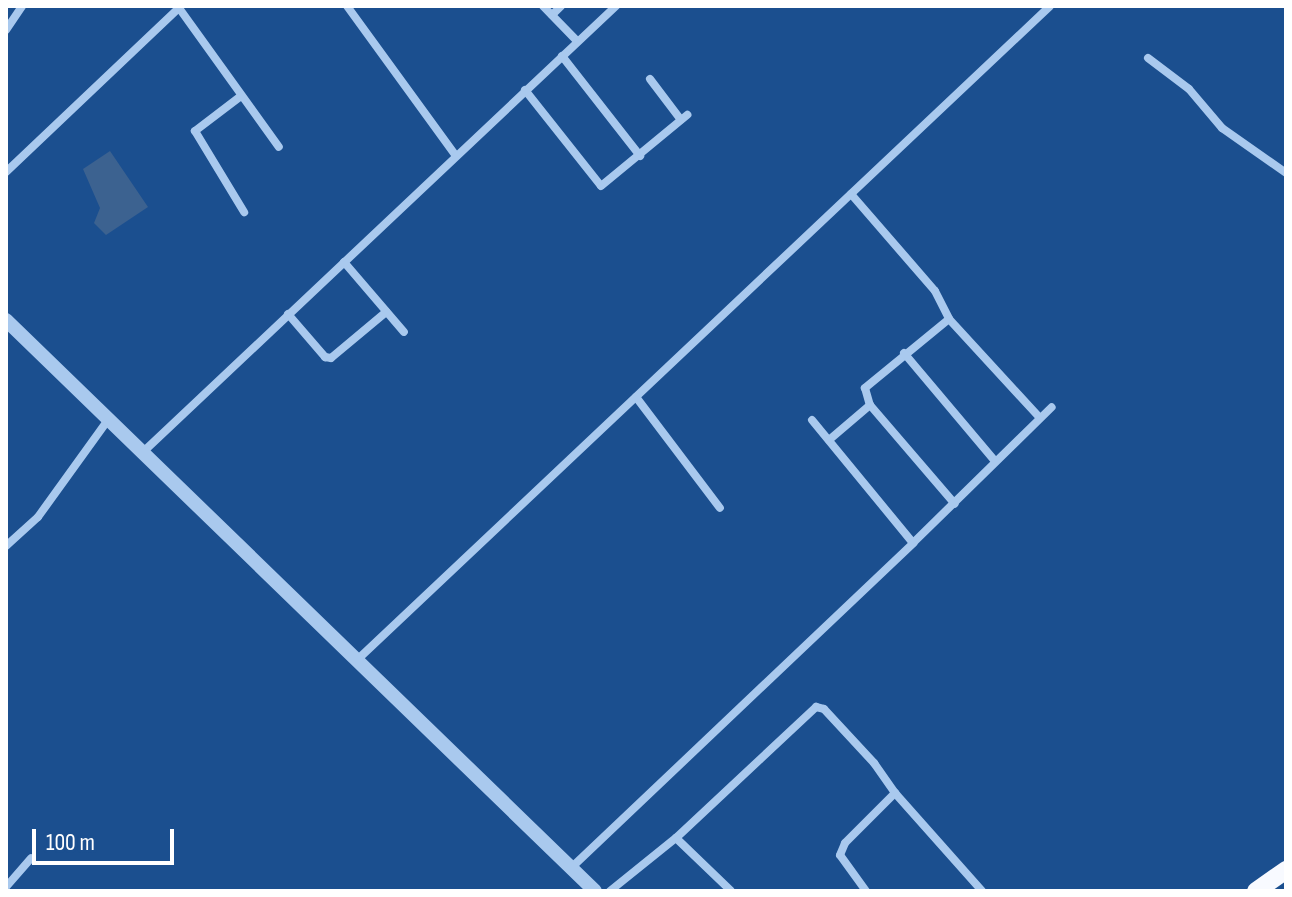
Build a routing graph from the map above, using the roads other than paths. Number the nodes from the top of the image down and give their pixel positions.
1 (22, 6) edge
2 (347, 6) edge
3 (543, 6) edge
4 (561, 6) edge
5 (616, 6) edge
6 (1050, 6) edge
7 (180, 7) edge
8 (552, 15) junction
9 (6, 30) edge
10 (577, 41) junction
11 (562, 56) junction
12 (1148, 58) dead end
13 (650, 79) dead end
14 (525, 90) junction
15 (241, 96) junction
16 (279, 147) dead end
17 (456, 156) junction
18 (640, 156) junction
19 (6, 172) edge
20 (1286, 173) edge
21 (851, 194) junction
22 (244, 212) dead end
23 (344, 262) junction
24 (386, 312) junction
25 (288, 314) junction
26 (949, 319) junction
27 (6, 320) edge
28 (404, 332) dead end
29 (904, 353) junction
30 (636, 397) junction
31 (870, 405) junction
32 (1052, 407) dead end
33 (1040, 418) junction
34 (108, 420) junction
35 (812, 420) dead end
36 (829, 440) junction
37 (141, 453) junction
38 (995, 461) junction
39 (955, 504) junction
40 (720, 508) dead end
41 (913, 543) junction
42 (6, 546) edge
43 (356, 661) junction
44 (895, 793) junction
45 (676, 838) junction
46 (31, 858) dead end
47 (571, 868) junction
48 (1286, 870) edge
49 (7, 889) edge
50 (595, 891) edge
51 (610, 891) edge
52 (731, 891) edge
53 (866, 891) edge
54 (982, 891) edge
55 (1256, 891) edge

1 - 9 street
2 - 17 street
3 - 8 street
4 - 8 street
5 - 10 street
6 - 21 street
7 - 15 street
7 - 19 street
8 - 10 street
10 - 11 street
11 - 14 street
11 - 18 street
12 - 20 street
13 - 18 street
14 - 17 street
14 - 18 street
15 - 16 street
15 - 22 street
17 - 23 street
21 - 26 street
21 - 30 street
23 - 24 street
23 - 25 street
24 - 25 street
24 - 28 street
25 - 37 street
26 - 29 street
26 - 33 street
27 - 34 street
29 - 31 street
29 - 38 street
30 - 40 street
30 - 43 street
31 - 36 street
31 - 39 street
32 - 33 street
33 - 38 street
34 - 37 street
34 - 42 street
35 - 36 street
36 - 41 street
37 - 43 street
38 - 39 street
39 - 41 street
41 - 47 street
43 - 47 street
44 - 45 street
44 - 53 street
44 - 54 street
45 - 51 street
45 - 52 street
46 - 49 street
47 - 50 street
48 - 55 highway

